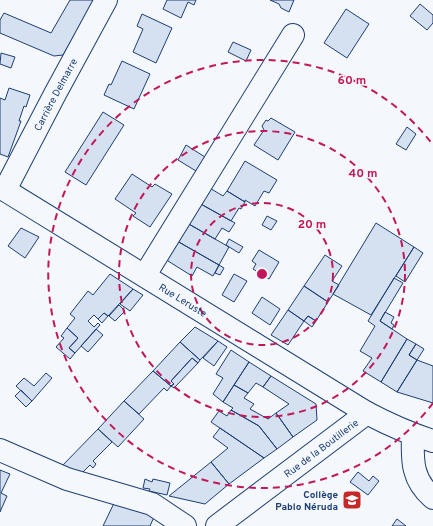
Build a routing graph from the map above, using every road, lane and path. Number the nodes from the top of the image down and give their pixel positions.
1 (106, 0) edge
2 (292, 35) dead end
3 (3, 188) edge
4 (145, 275) junction
5 (367, 413) junction
6 (423, 438) edge
7 (0, 450) edge
8 (433, 498) edge
9 (185, 526) edge
10 (217, 526) edge

1 - 3 street, Carrière Delmarre
2 - 4 street
3 - 4 street, Rue Leruste
4 - 5 street, Rue Leruste
5 - 6 street, Rue de la Boutillerie
5 - 10 street, Rue de la Boutillerie
6 - 8 street
7 - 9 street

